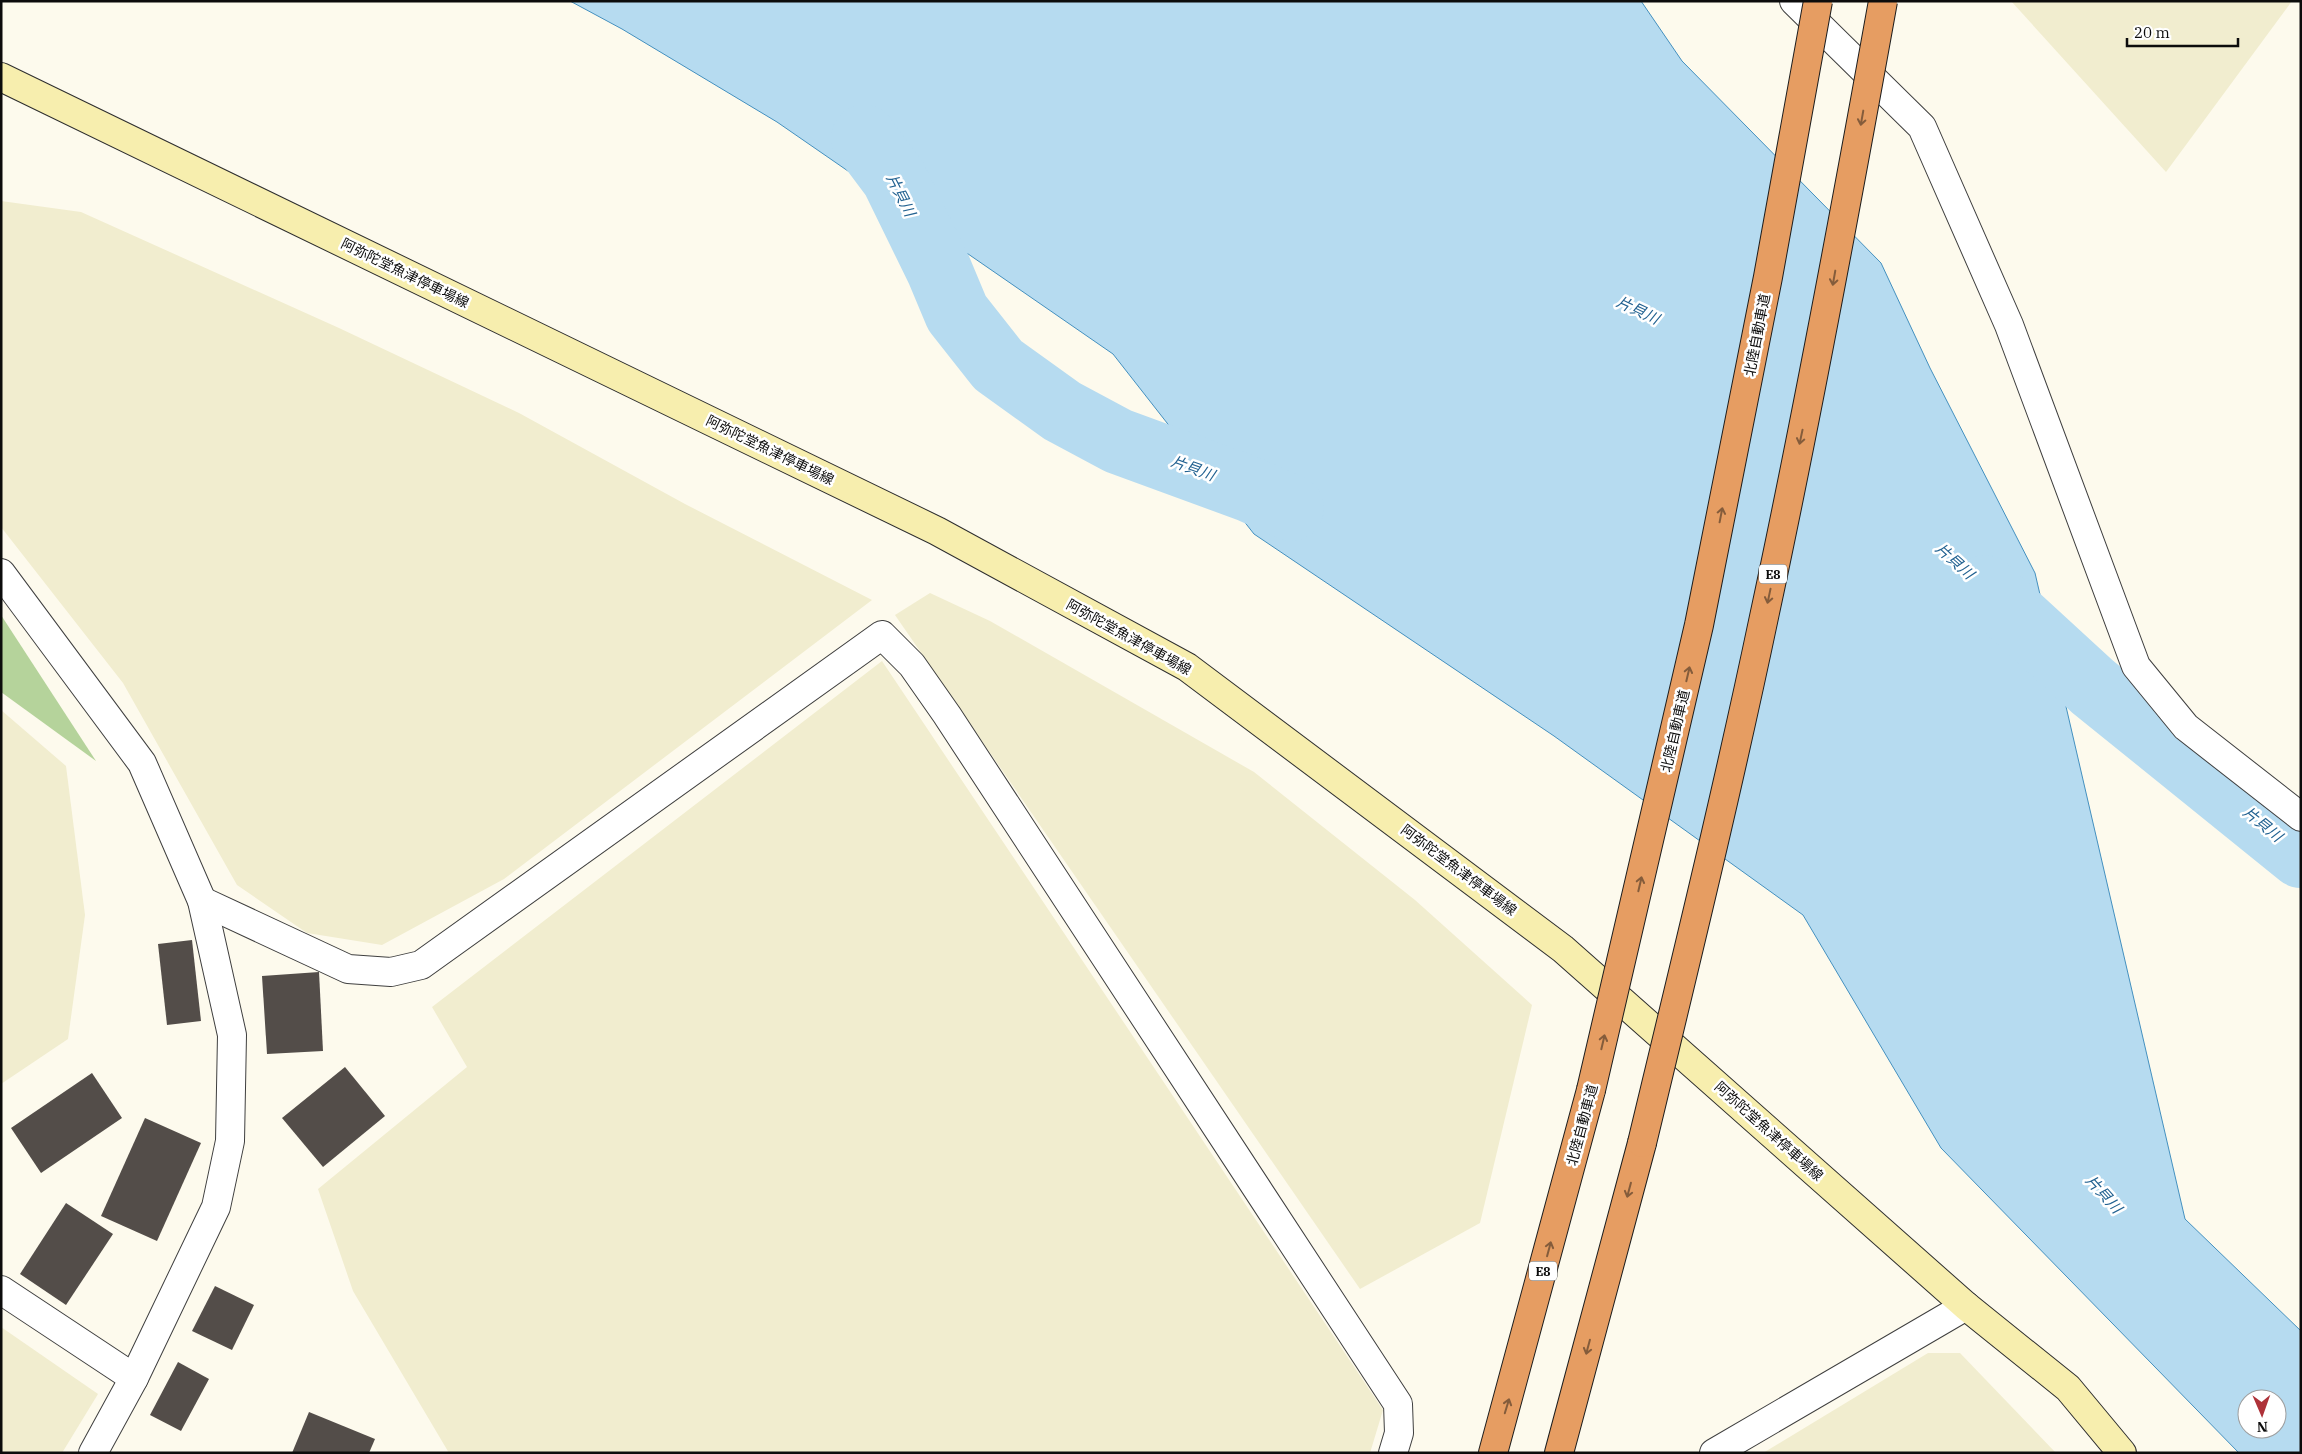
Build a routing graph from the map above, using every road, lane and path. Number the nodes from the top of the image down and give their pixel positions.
1 (1794, 1) edge
2 (1818, 1) edge
3 (1884, 1) edge
4 (1, 77) edge
5 (1, 573) edge
6 (2301, 817) edge
7 (202, 901) junction
8 (1, 1290) edge
9 (1966, 1306) junction
10 (134, 1378) junction
11 (93, 1453) edge
12 (1393, 1453) edge
13 (1494, 1453) edge
14 (1559, 1453) edge
15 (1714, 1453) edge
16 (2122, 1453) edge

1 - 6 street
13 -> 2 highway, 北陸自動車道 / E8, bridge
3 -> 14 highway, E8, bridge
4 - 9 main road, 阿弥陀堂魚津停車場線
5 - 7 street
7 - 10 street
7 - 12 street
8 - 10 street
9 - 15 street
9 - 16 main road, 阿弥陀堂魚津停車場線
10 - 11 street

